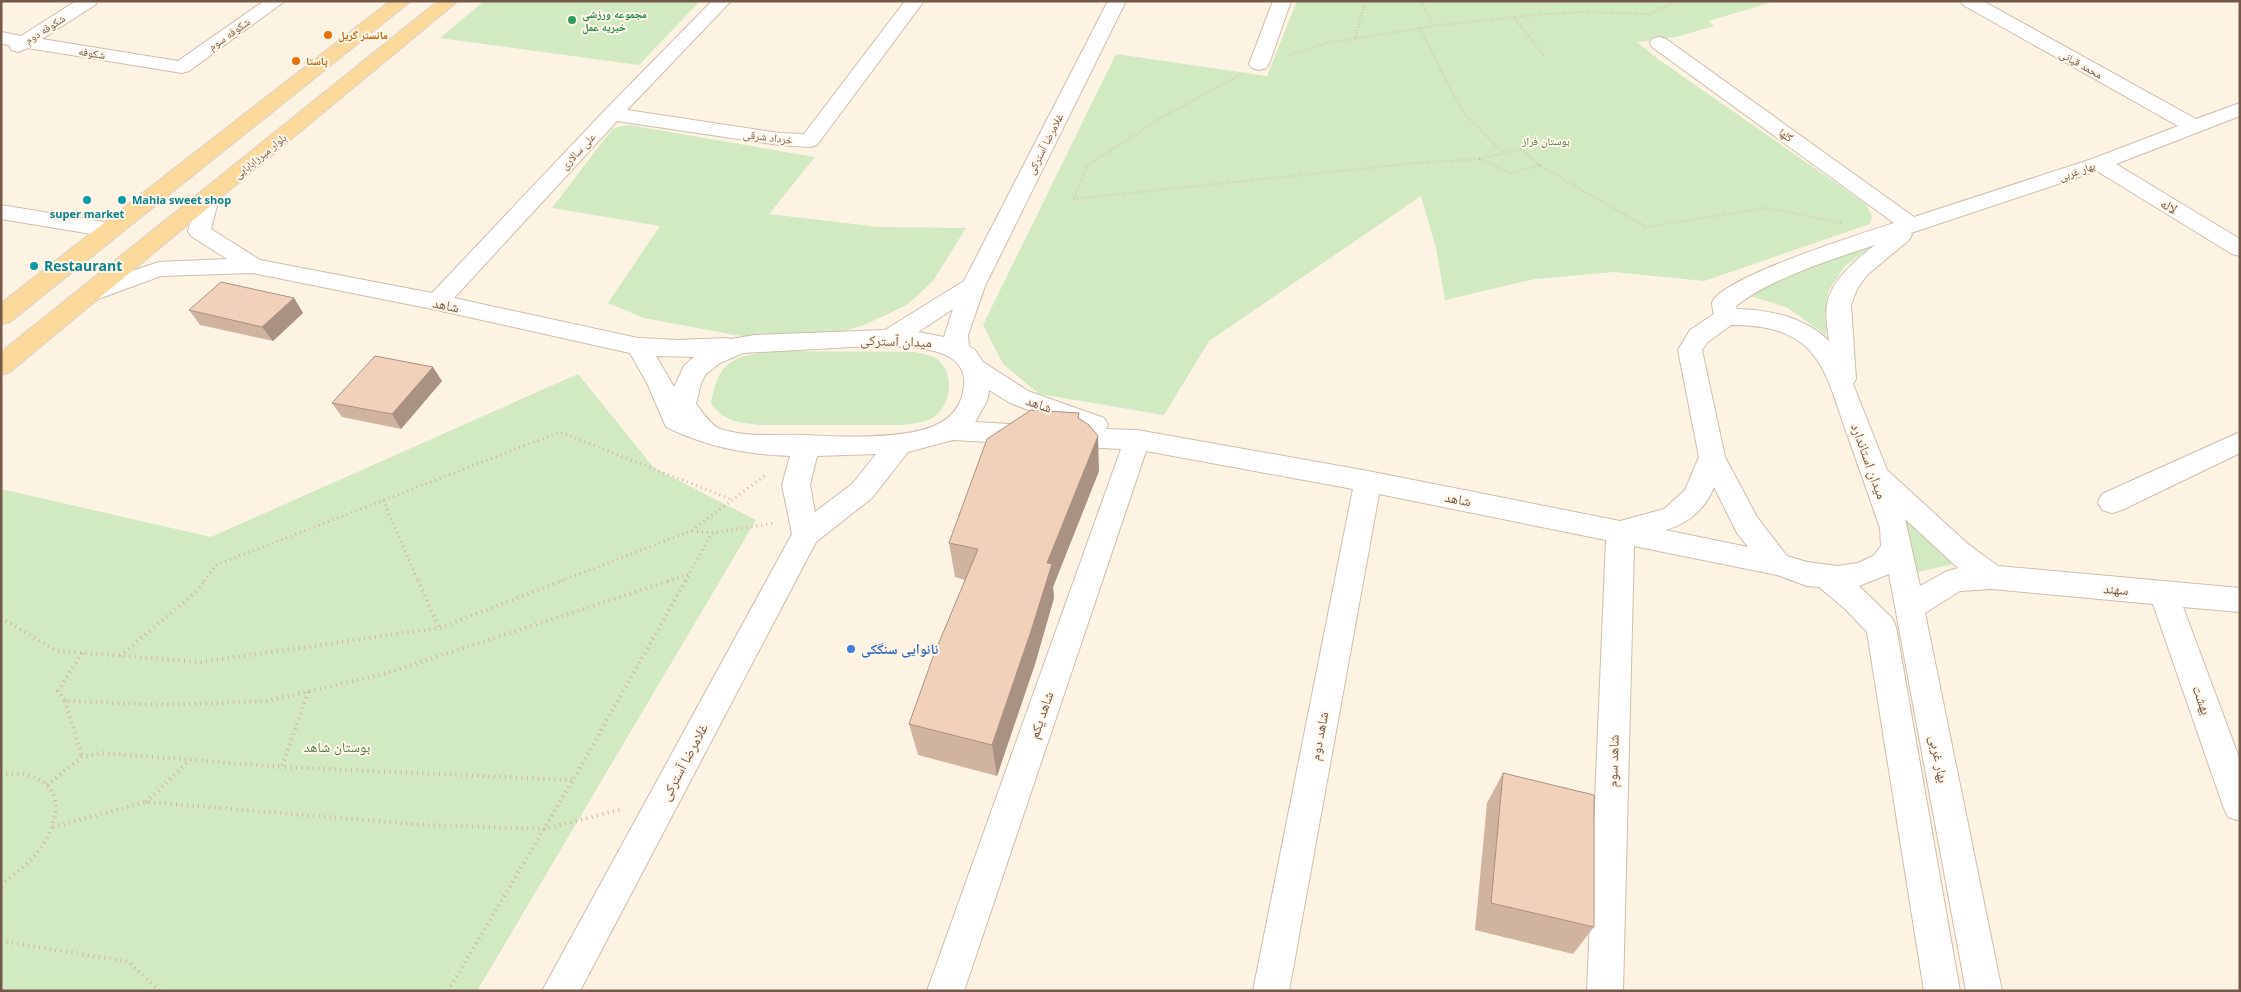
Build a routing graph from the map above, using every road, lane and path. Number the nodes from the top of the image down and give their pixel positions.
1 (89, 1) edge
2 (276, 1) edge
3 (402, 1) edge
4 (449, 1) edge
5 (722, 1) edge
6 (915, 1) edge
7 (1117, 1) edge
8 (1282, 1) edge
9 (1365, 1) edge
10 (1421, 1) edge
11 (1675, 1) edge
12 (1969, 1) edge
13 (1513, 17) junction
14 (1434, 26) junction
15 (1419, 28) junction
16 (1, 38) edge
17 (1355, 39) junction
18 (24, 42) junction
19 (1659, 43) dead end
20 (1, 56) edge
21 (1544, 56) dead end
22 (1260, 64) junction
23 (182, 67) joint
24 (2240, 109) edge
25 (612, 114) junction
26 (2194, 126) junction
27 (1504, 153) junction
28 (1480, 159) junction
29 (2099, 164) junction
30 (1539, 166) junction
31 (208, 198) junction
32 (1, 212) edge
33 (1912, 226) junction
34 (110, 230) junction
35 (1867, 241) junction
36 (2240, 249) edge
37 (253, 266) junction
38 (973, 286) junction
39 (90, 294) junction
40 (437, 302) junction
41 (1, 316) edge
42 (1726, 317) junction
43 (888, 339) junction
44 (741, 345) junction
45 (638, 346) junction
46 (965, 359) junction
47 (1, 366) edge
48 (1843, 391) junction
49 (951, 430) junction
50 (708, 435) junction
51 (1137, 440) junction
52 (2240, 442) edge
53 (900, 444) junction
54 (806, 446) junction
55 (1712, 457) junction
56 (1875, 475) junction
57 (1368, 481) junction
58 (383, 500) junction
59 (733, 500) junction
60 (2112, 502) dead end
61 (805, 526) junction
62 (1894, 528) junction
63 (691, 531) junction
64 (1620, 532) junction
65 (712, 534) junction
66 (1778, 564) junction
67 (690, 574) junction
68 (1827, 577) junction
69 (1992, 578) junction
70 (2164, 594) junction
71 (2240, 600) edge
72 (1909, 608) junction
73 (1, 618) edge
74 (439, 628) junction
75 (82, 653) junction
76 (119, 656) junction
77 (308, 691) junction
78 (65, 701) junction
79 (82, 757) junction
80 (190, 760) junction
81 (282, 767) junction
82 (1, 774) edge
83 (573, 780) junction
84 (48, 785) junction
85 (664, 799) junction
86 (146, 802) junction
87 (2240, 806) edge
88 (52, 827) junction
89 (545, 829) junction
90 (1, 884) edge
91 (1, 941) edge
92 (160, 991) edge
93 (448, 991) edge
94 (560, 991) edge
95 (945, 991) edge
96 (1271, 991) edge
97 (1605, 991) edge
98 (1942, 991) edge
99 (1984, 991) edge

1 - 18 street, شکوفه دوم
2 - 23 street, شکوفه سوم
3 - 34 main road
4 - 31 main road, بلوار میرزابابایی
5 - 25 street, علی سالاری
6 - 25 street, خرداد شرقی
7 - 38 street, غلامرضا آسترکی
8 - 22 street
9 - 17 path
10 - 14 path
11 - 13 path
12 - 26 street, محمد قپانی
13 - 14 path
13 - 21 path
14 - 15 path
15 - 17 path
15 - 27 path
16 - 18 street, شکوفه
17 - 22 path
18 - 20 street, شکوفه دوم
18 - 23 street, شکوفه
19 - 33 street, گلها
22 - 28 path
24 - 26 street, بهار غربی
25 - 40 street, علی سالاری
26 - 29 street, بهار غربی
27 - 28 path
27 - 30 path
28 - 30 path
29 - 33 street, بهار غربی
29 - 36 street, لاله
30 - 35 path
31 - 37 street, شاهد
31 - 39 main road, بلوار میرزابابایی
32 - 34 street
33 - 35 street, بهار غربی
33 - 48 street
34 - 41 main road
35 - 42 street, بهار غربی
37 - 39 street, شاهد
37 - 40 street, شاهد
38 - 43 street
38 - 46 street, غلامرضا آسترکی
39 - 47 main road, بلوار میرزابابایی
40 - 45 street, شاهد
42 - 48 street, میدان استاندارد
42 - 55 street
43 - 44 street, میدان آسترکی
43 - 46 street, میدان آسترکی
44 - 45 street, شاهد
44 - 50 street, میدان آسترکی
45 - 50 street
46 - 49 street
46 - 51 street, شاهد
48 - 56 street, میدان استاندارد
49 - 51 street, شاهد
49 - 53 street
50 - 54 street
51 - 57 street, شاهد
51 - 95 street, شاهد یکم
52 - 60 street
53 - 54 street
53 - 61 street
54 - 59 path
54 - 61 street
55 - 64 street
55 - 66 street
56 - 62 street, میدان استاندارد
56 - 69 street
57 - 64 street, شاهد
57 - 96 street, شاهد دوم
58 - 59 path
58 - 74 path
58 - 76 path
59 - 63 path
61 - 65 path
61 - 85 street, غلامرضا آسترکی
62 - 68 street, میدان استاندارد
62 - 72 street, بهار غربی
63 - 65 path
63 - 74 path
64 - 66 street, شاهد
64 - 97 street, شاهد سوم
65 - 67 path
66 - 68 street, میدان استاندارد
67 - 77 path
67 - 83 path
68 - 98 street
69 - 70 street, سهند
69 - 72 street, سهند
70 - 71 street, سهند
70 - 87 street, بهشت
72 - 99 street, بهار غربی
73 - 75 path
74 - 76 path
75 - 76 path
75 - 78 path
77 - 78 path
77 - 81 path
78 - 79 path
79 - 80 path
79 - 84 path
80 - 81 path
80 - 86 path
81 - 83 path
82 - 84 path
83 - 89 path
84 - 88 path
85 - 89 path
85 - 94 street, غلامرضا آسترکی
86 - 88 path
86 - 89 path
88 - 90 path
89 - 93 path
91 - 92 path

